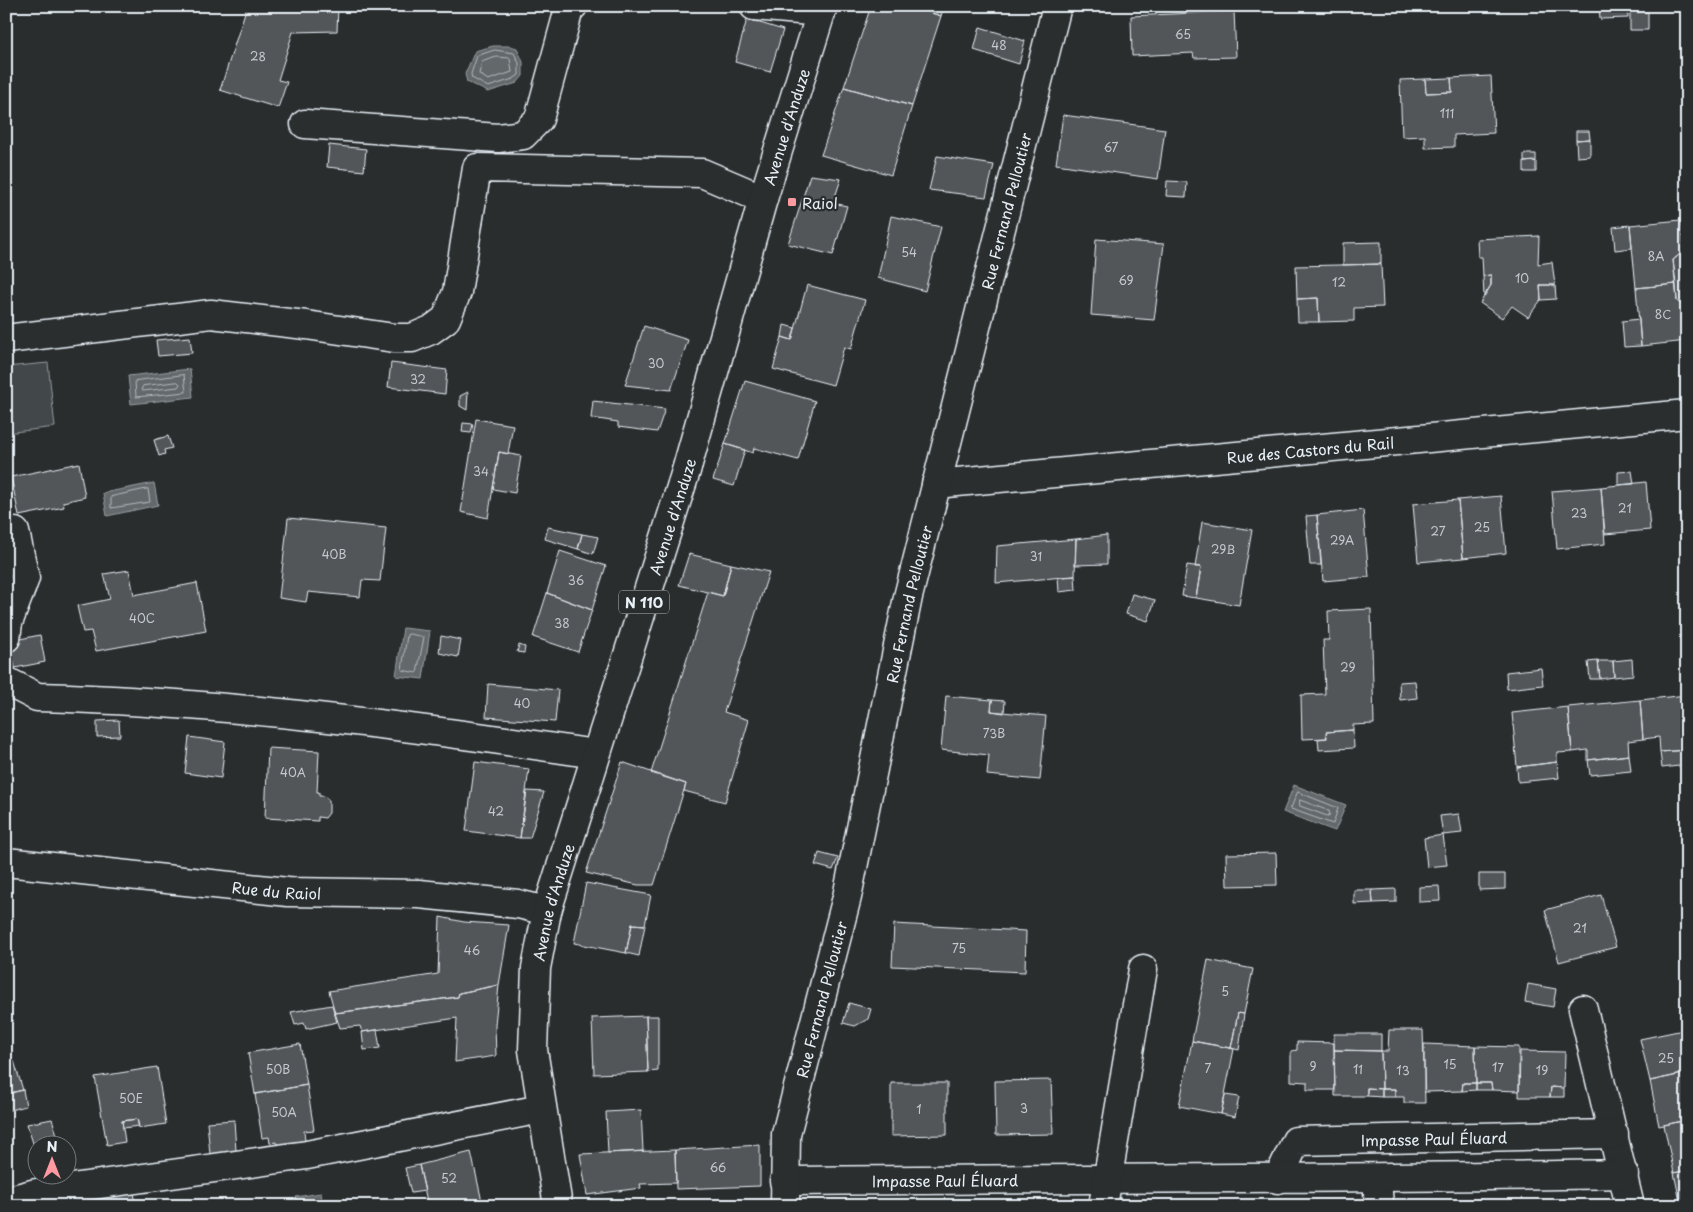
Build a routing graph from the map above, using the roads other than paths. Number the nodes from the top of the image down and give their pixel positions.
1 (573, 6) edge
2 (754, 6) edge
3 (1057, 6) edge
4 (822, 9) edge
5 (305, 124) dead end
6 (763, 199) junction
7 (6, 339) edge
8 (1687, 414) edge
9 (936, 484) junction
10 (15, 532) dead end
11 (6, 638) edge
12 (6, 681) edge
13 (595, 754) junction
14 (6, 862) edge
15 (547, 911) junction
16 (1143, 969) dead end
17 (1583, 1009) dead end
18 (541, 1109) junction
19 (1614, 1134) junction
20 (1624, 1174) junction
21 (1107, 1178) junction
22 (1377, 1178) junction
23 (1278, 1179) junction
24 (784, 1194) edge
25 (6, 1201) edge
26 (558, 1206) edge
27 (1103, 1206) edge
28 (1379, 1206) edge
29 (1630, 1206) edge

1 - 5 street
2 - 4 street
3 - 9 street, Rue Fernand Pelloutier
4 - 6 street, Avenue d'Anduze / N 110
6 - 7 street
6 - 13 street, Avenue d'Anduze / N 110
8 - 9 street, Rue des Castors du Rail
9 - 24 street, Rue Fernand Pelloutier
10 - 11 street
12 - 13 street
13 - 15 street, Avenue d'Anduze / N 110
14 - 15 street, Rue du Raiol
15 - 18 street, Avenue d'Anduze / N 110
16 - 21 street
17 - 19 street
18 - 25 street
18 - 26 street, Avenue d'Anduze / N 110
19 - 20 street
19 - 23 street, Impasse Paul Éluard
20 - 22 street, Impasse Paul Éluard
20 - 29 street
21 - 23 street, Impasse Paul Éluard
21 - 24 street, Impasse Paul Éluard
21 - 27 street
22 - 23 street, Impasse Paul Éluard
22 - 28 street

